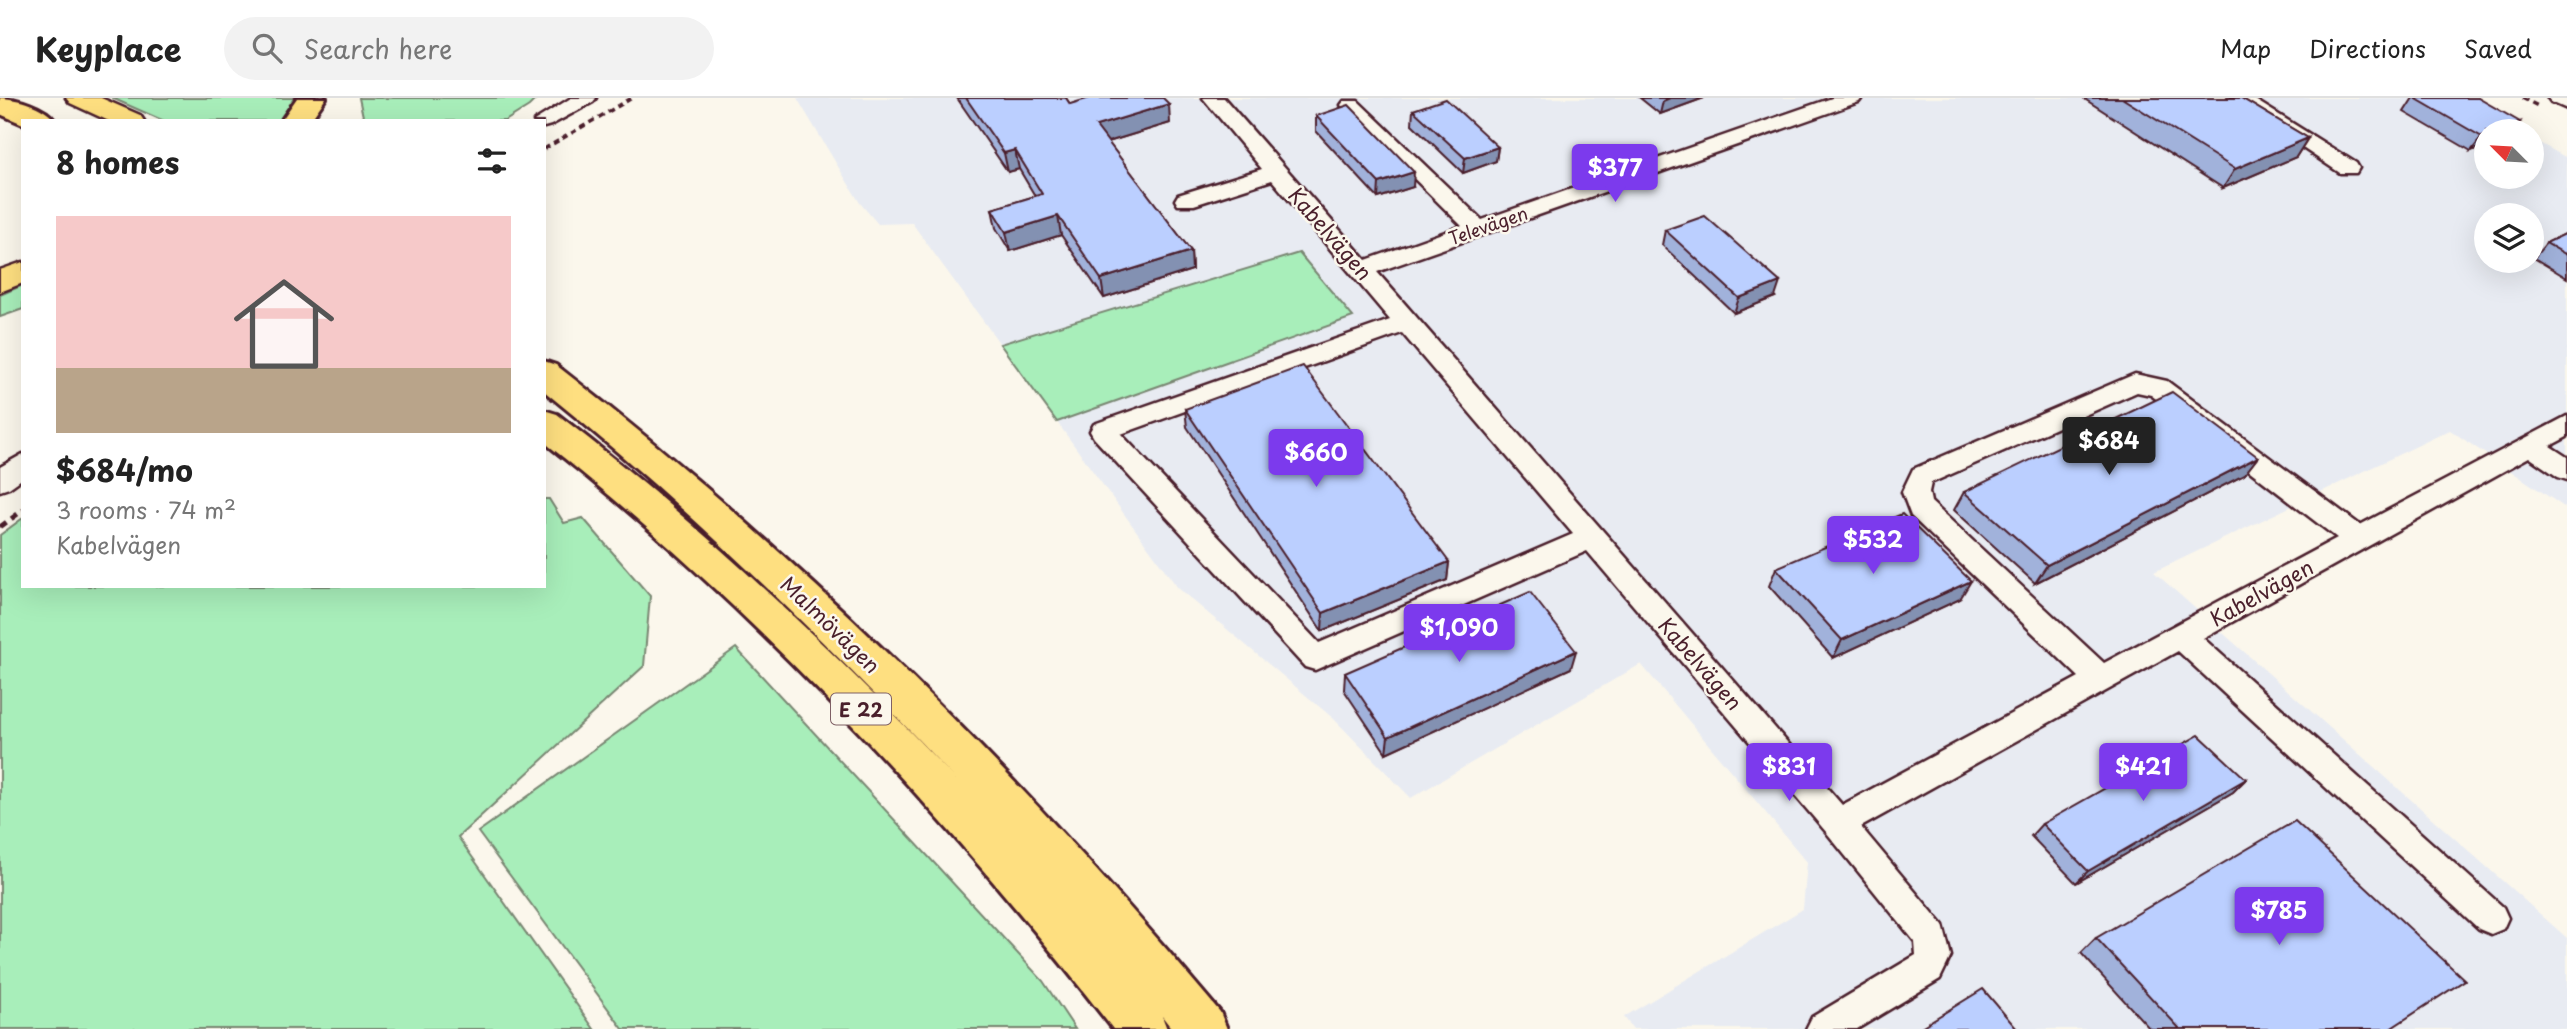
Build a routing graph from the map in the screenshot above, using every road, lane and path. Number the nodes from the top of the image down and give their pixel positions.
1 (79, 98) edge
2 (312, 98) edge
3 (329, 98) edge
4 (586, 98) edge
5 (632, 98) edge
6 (1213, 98) edge
7 (1852, 98) edge
8 (2238, 98) edge
9 (2558, 98) edge
10 (2567, 103) edge
11 (1351, 105) edge
12 (126, 119) edge
13 (296, 119) edge
14 (327, 119) edge
15 (546, 120) edge
16 (546, 148) edge
17 (2348, 168) dead end
18 (1277, 171) junction
19 (1186, 200) dead end
20 (1478, 229) junction
21 (1363, 269) junction
22 (21, 272) edge
23 (0, 282) edge
24 (1408, 322) junction
25 (546, 375) edge
26 (546, 425) edge
27 (2567, 425) edge
28 (2530, 445) junction
29 (21, 465) edge
30 (2567, 470) edge
31 (0, 481) edge
32 (21, 511) edge
33 (0, 527) edge
34 (1593, 537) junction
35 (2358, 539) junction
36 (2181, 636) junction
37 (2101, 680) junction
38 (1838, 823) junction
39 (2491, 918) dead end
40 (1143, 1029) edge
41 (1203, 1029) edge
42 (1824, 1029) edge

1 - 12 main road
2 - 13 highway
3 - 14 highway
4 - 15 street
5 - 16 path
6 - 18 street, Kabelvägen
7 - 20 street, Televägen
8 - 17 street
9 - 10 street
11 - 20 street
18 - 19 street
18 - 21 street, Kabelvägen
20 - 21 street, Televägen
21 - 24 street, Kabelvägen
22 - 23 main road
24 - 34 street, Kabelvägen
24 - 34 street
25 - 41 highway, Malmövägen / E 22
26 - 40 highway, Malmövägen / E 22
27 - 28 street, Kabelvägen
28 - 30 street
28 - 35 street, Kabelvägen
29 - 31 street
32 - 33 path
34 - 38 street, Kabelvägen
35 - 36 street, Kabelvägen
35 - 37 street
36 - 37 street, Kabelvägen
36 - 39 street
37 - 38 street, Kabelvägen
38 - 42 street

